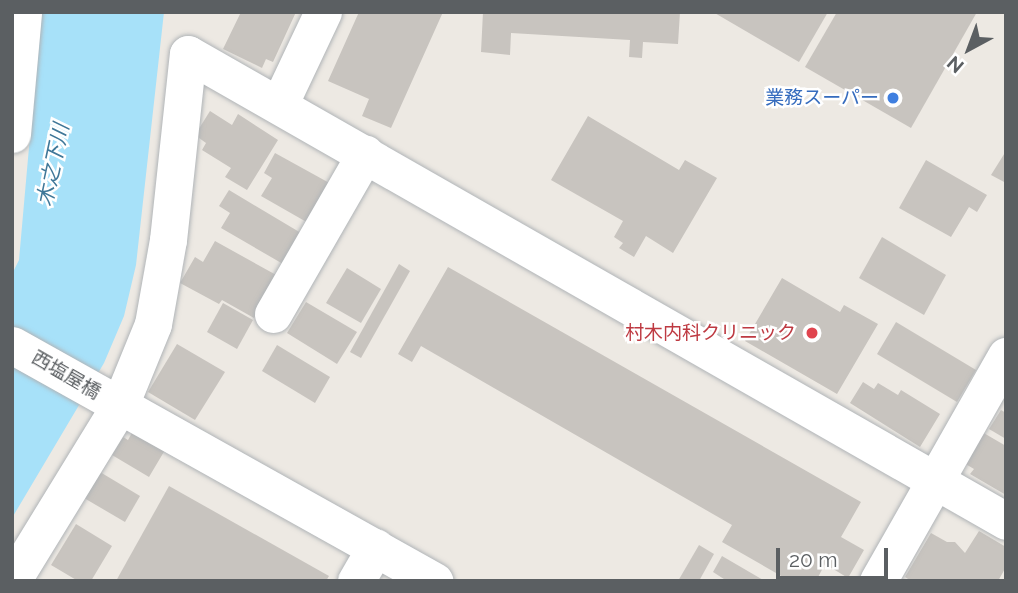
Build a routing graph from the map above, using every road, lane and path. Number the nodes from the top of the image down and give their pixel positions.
1 (23, 12) edge
2 (323, 12) edge
3 (279, 105) junction
4 (12, 134) edge
5 (365, 154) junction
6 (273, 314) dead end
7 (12, 345) edge
8 (1006, 356) edge
9 (120, 405) junction
10 (935, 480) junction
11 (1006, 521) edge
12 (376, 547) junction
13 (12, 581) edge
14 (356, 581) edge
15 (435, 581) edge
16 (878, 581) edge

1 - 4 street
2 - 3 street
3 - 5 street
3 - 9 street
5 - 6 street
5 - 10 street
7 - 9 street, 西塩屋橋
8 - 10 street
9 - 12 street, 西塩屋橋
9 - 13 street
10 - 11 street
10 - 16 street
12 - 14 street
12 - 15 street, 西塩屋橋

